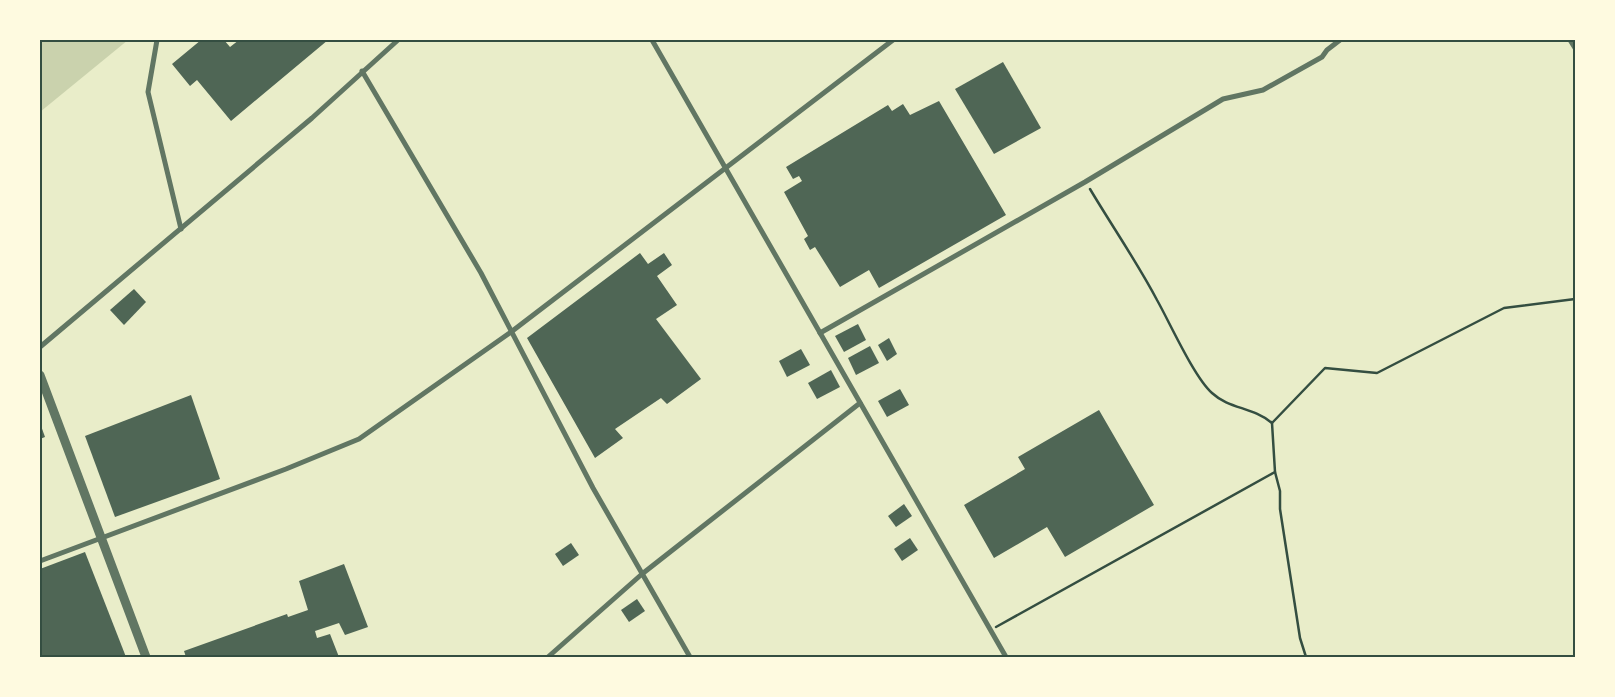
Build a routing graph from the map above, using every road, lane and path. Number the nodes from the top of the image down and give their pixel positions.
1 (157, 40) edge
2 (398, 40) edge
3 (652, 40) edge
4 (893, 40) edge
5 (1340, 40) edge
6 (1570, 40) edge
7 (1575, 48) edge
8 (362, 71) junction
9 (724, 169) junction
10 (1086, 182) junction
11 (181, 229) junction
12 (1575, 299) edge
13 (511, 332) junction
14 (820, 334) junction
15 (40, 347) edge
16 (40, 375) edge
17 (860, 403) junction
18 (1272, 423) junction
19 (1275, 472) junction
20 (101, 539) junction
21 (40, 561) edge
22 (642, 574) junction
23 (991, 630) junction
24 (146, 657) edge
25 (548, 657) edge
26 (690, 657) edge
27 (1006, 657) edge
28 (1306, 657) edge

1 - 11 street
2 - 8 street
3 - 9 street
4 - 9 street
5 - 10 street
6 - 7 street
8 - 11 street
8 - 13 street
9 - 13 street
9 - 14 street
10 - 14 street
10 - 18 path
11 - 15 street
12 - 18 path
13 - 20 street
13 - 22 street
14 - 17 street
16 - 20 street
17 - 22 street
17 - 23 street
18 - 19 path
19 - 23 path
19 - 28 path
20 - 21 street
20 - 24 street
22 - 25 street
22 - 26 street
23 - 27 street

